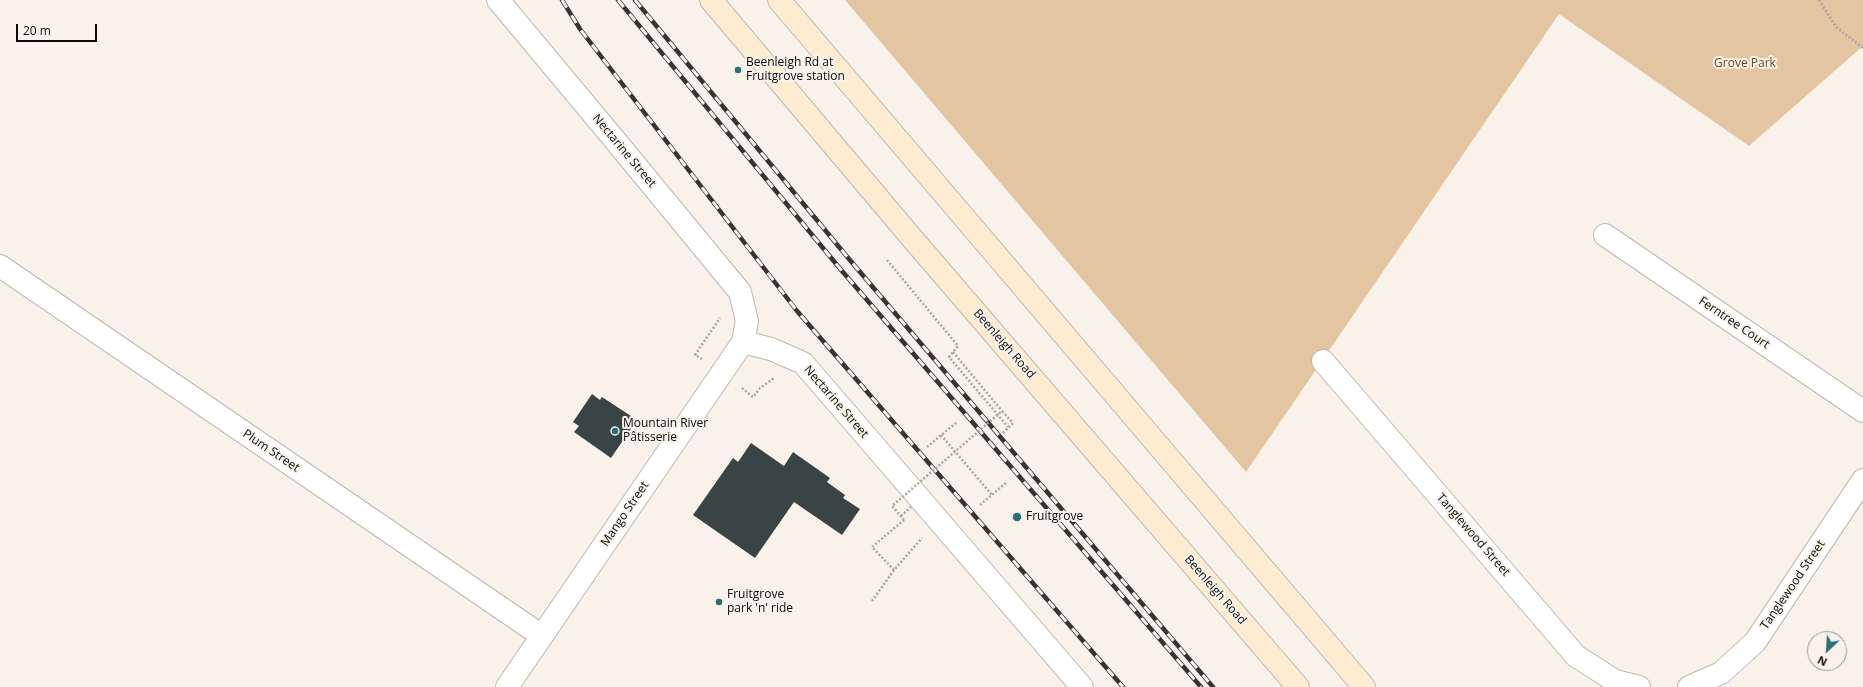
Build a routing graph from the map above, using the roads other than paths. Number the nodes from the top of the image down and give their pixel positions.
1 (498, 0) edge
2 (711, 0) edge
3 (779, 0) edge
4 (1605, 234) dead end
5 (0, 266) edge
6 (743, 342) junction
7 (1323, 361) dead end
8 (1863, 411) edge
9 (1863, 480) edge
10 (542, 636) junction
11 (507, 687) edge
12 (1082, 687) edge
13 (1298, 687) edge
14 (1364, 687) edge
15 (1639, 687) edge
16 (1689, 687) edge

1 - 6 street, Nectarine Street
2 - 13 main road, Beenleigh Road
3 - 14 main road
4 - 8 street, Ferntree Court
5 - 10 street, Plum Street
6 - 10 street, Mango Street
6 - 12 street, Nectarine Street
7 - 15 street, Tanglewood Street
9 - 16 street, Tanglewood Street
10 - 11 street, Mango Street

